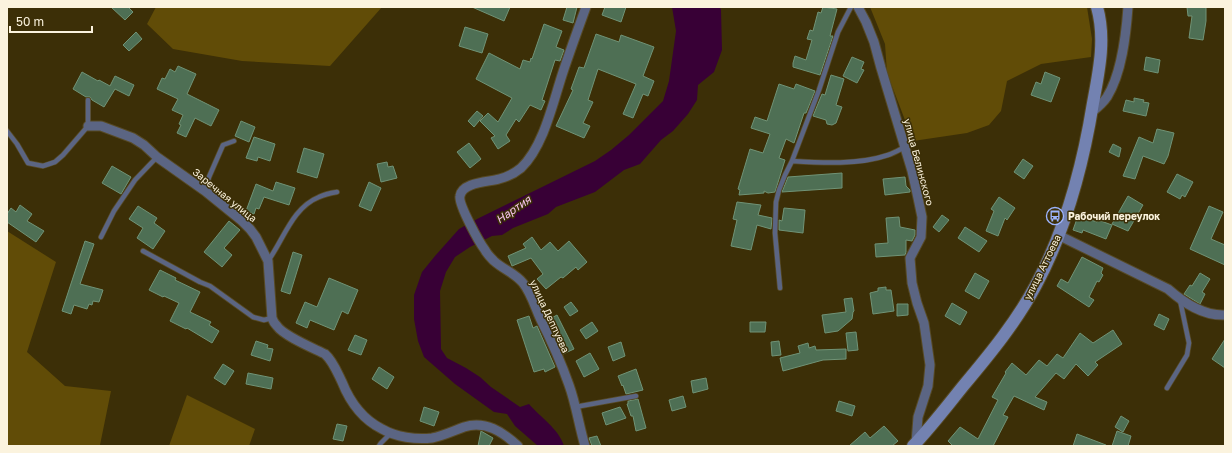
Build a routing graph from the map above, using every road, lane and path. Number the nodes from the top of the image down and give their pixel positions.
1 (586, 7) edge
2 (852, 7) edge
3 (858, 7) edge
4 (1097, 7) edge
5 (1128, 7) edge
6 (88, 100) dead end
7 (1092, 112) junction
8 (88, 126) junction
9 (7, 131) edge
10 (234, 141) dead end
11 (905, 147) junction
12 (157, 157) junction
13 (792, 161) junction
14 (205, 191) junction
15 (337, 192) dead end
16 (1058, 235) junction
17 (101, 237) dead end
18 (143, 251) dead end
19 (268, 261) junction
20 (780, 288) dead end
21 (1179, 299) junction
22 (1225, 315) edge
23 (272, 318) junction
24 (1167, 388) dead end
25 (636, 396) dead end
26 (575, 407) junction
27 (392, 433) junction
28 (915, 444) edge
29 (380, 446) edge
30 (518, 446) edge
31 (585, 446) edge

1 - 26 street, улица Деппуева
2 - 13 lane
3 - 11 street, улица Белинского
4 - 7 street, улица Аттоева
5 - 7 street
6 - 8 lane
7 - 16 street, улица Аттоева
8 - 9 lane
8 - 12 street, Заречная улица
10 - 14 lane
11 - 13 lane
11 - 28 street, улица Белинского
12 - 14 street, Заречная улица
12 - 17 lane
13 - 20 lane
14 - 19 street, Заречная улица
15 - 19 lane
16 - 21 street
16 - 28 street, улица Аттоева
18 - 23 lane
19 - 23 street, Заречная улица
21 - 22 street
21 - 24 lane
23 - 27 street
25 - 26 lane
26 - 31 street, улица Деппуева
27 - 29 lane
27 - 30 street

